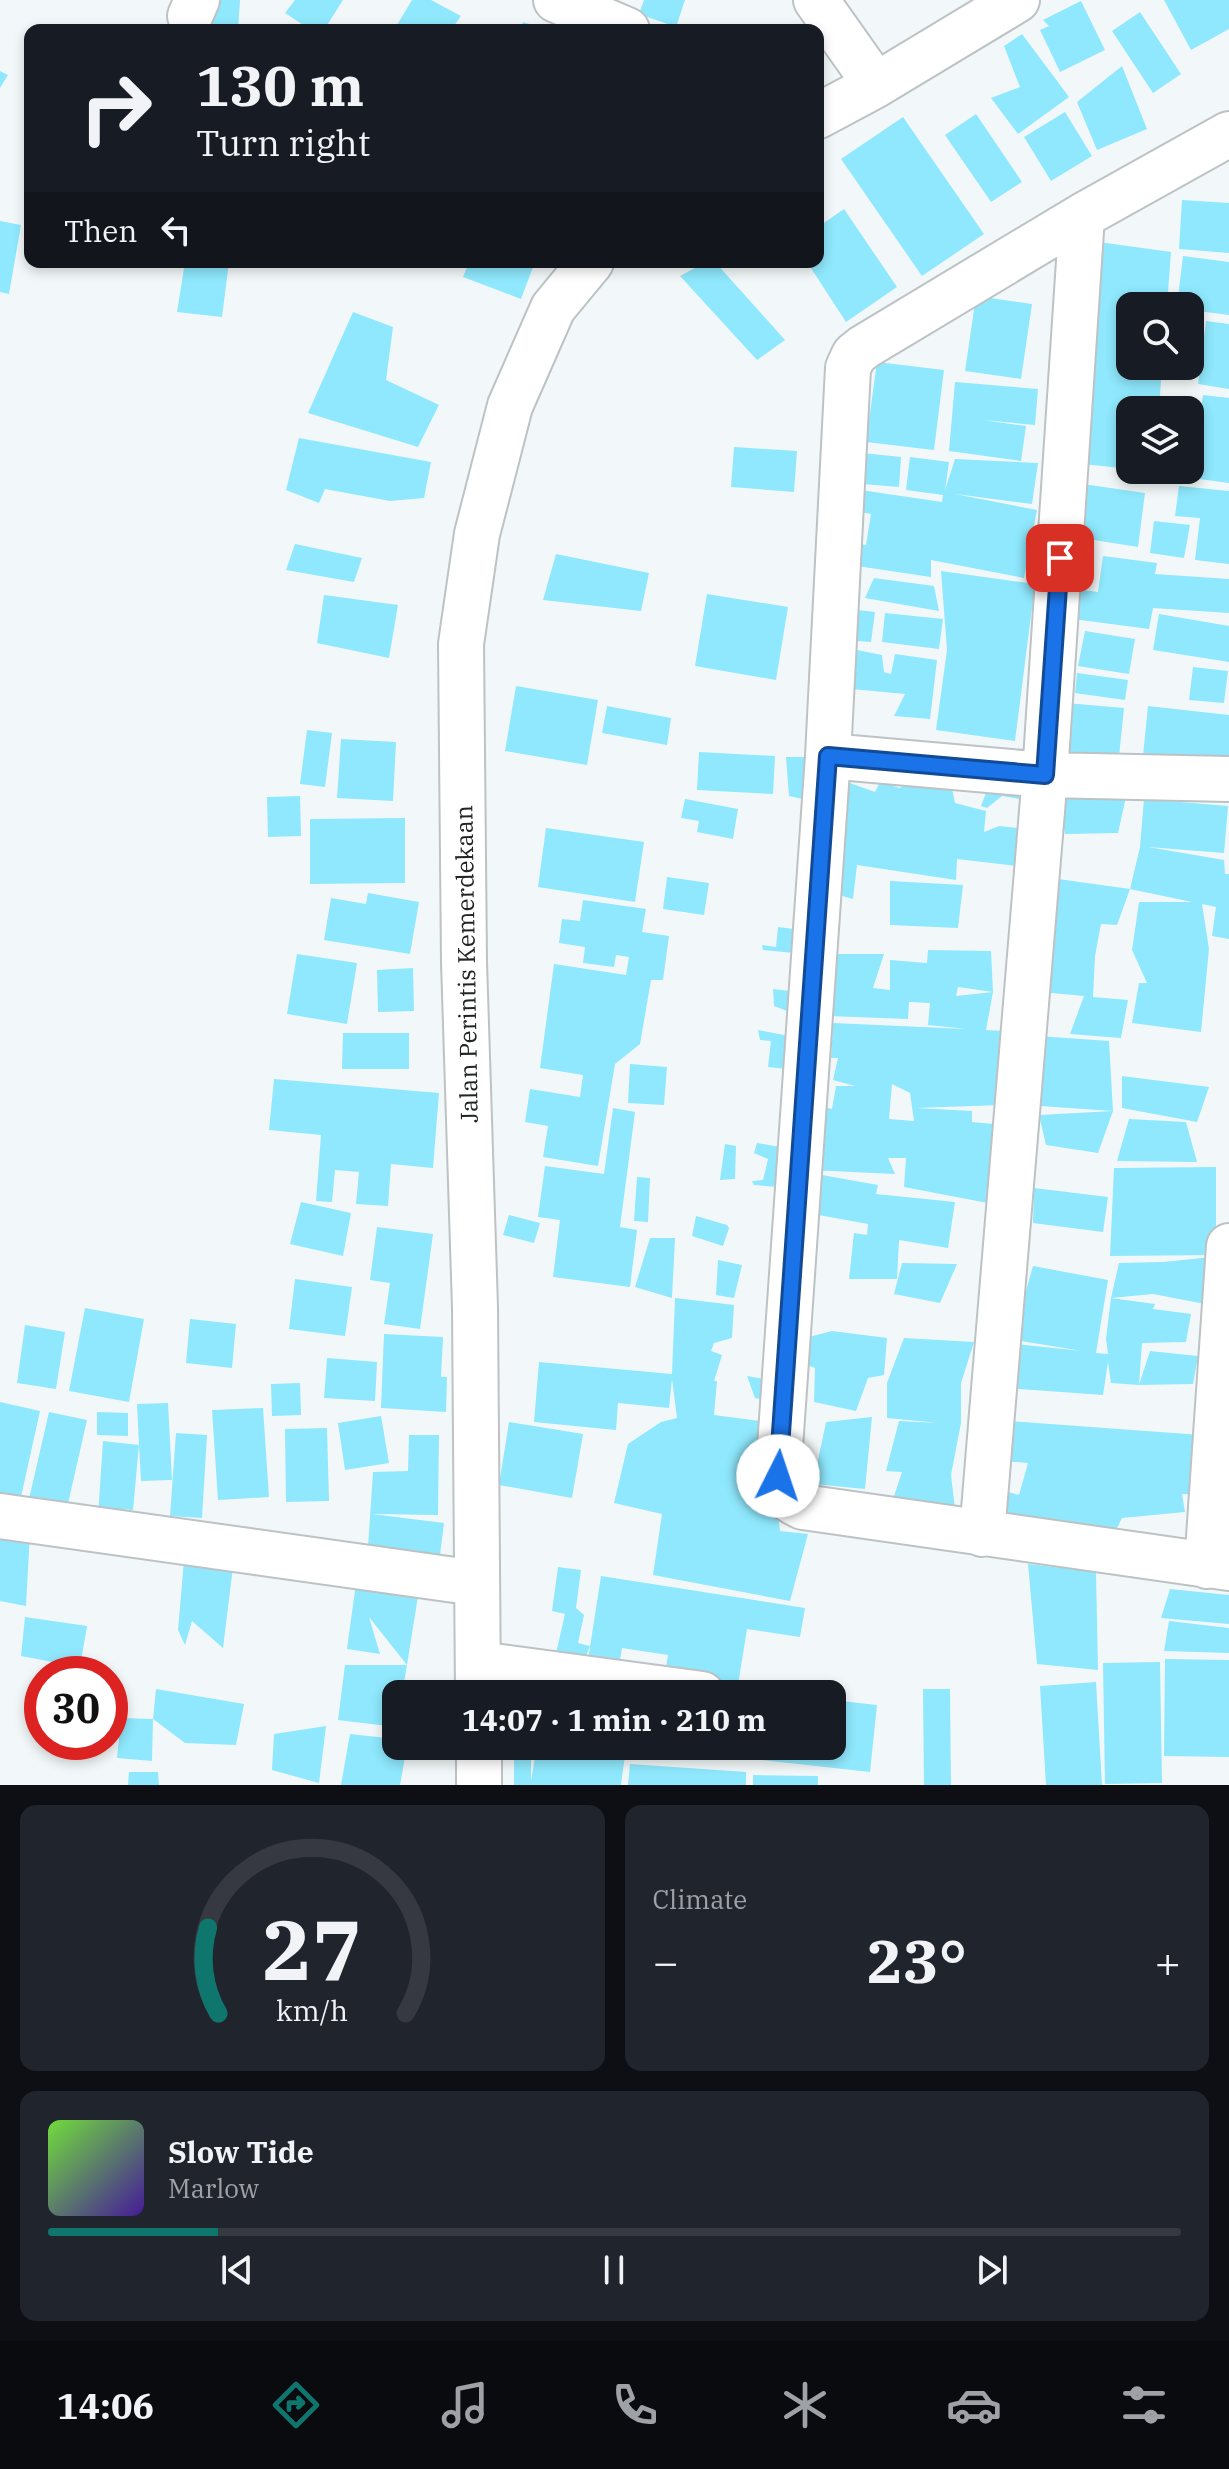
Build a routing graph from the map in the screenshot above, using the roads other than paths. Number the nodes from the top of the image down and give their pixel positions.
1 (556, 0) edge
2 (816, 0) edge
3 (1017, 0) edge
4 (613, 24) edge
5 (876, 85) junction
6 (824, 111) edge
7 (1229, 134) edge
8 (1082, 216) junction
9 (586, 268) edge
10 (828, 756) junction
11 (1045, 775) junction
12 (1229, 779) edge
13 (1229, 1246) edge
14 (0, 1516) edge
15 (982, 1534) junction
16 (1218, 1567) edge
17 (476, 1583) junction
18 (478, 1679) edge
19 (479, 1760) edge
20 (479, 1785) edge

1 - 4 street
2 - 5 street
3 - 5 street
5 - 6 street
7 - 8 street
8 - 10 street
8 - 11 street
9 - 17 street, Jalan Perintis Kemerdekaan
10 - 11 street
10 - 15 street
11 - 12 street
11 - 15 street
13 - 16 street
14 - 17 street
15 - 16 street
17 - 18 street, Jalan Perintis Kemerdekaan
19 - 20 street

